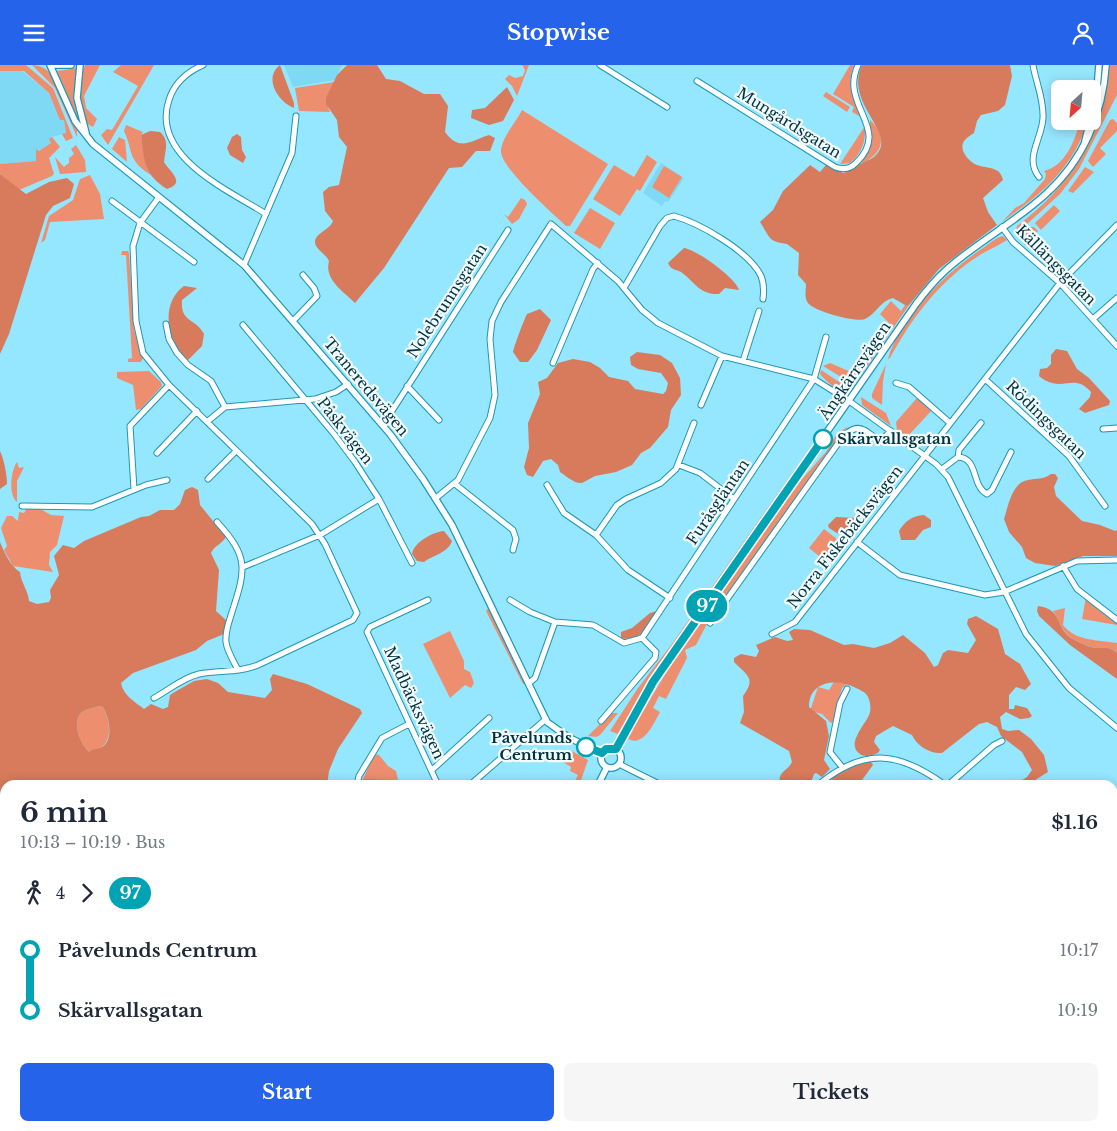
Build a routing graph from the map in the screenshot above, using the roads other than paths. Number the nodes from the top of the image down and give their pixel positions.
1 (50, 65) edge
2 (54, 65) edge
3 (72, 65) edge
4 (80, 65) edge
5 (203, 65) edge
6 (600, 65) edge
7 (858, 65) edge
8 (1033, 65) edge
9 (1099, 65) edge
10 (1106, 65) edge
11 (1098, 80) edge
12 (697, 81) dead end
13 (667, 107) dead end
14 (296, 116) dead end
15 (1088, 130) edge
16 (87, 135) junction
17 (1085, 141) junction
18 (1039, 177) dead end
19 (159, 197) junction
20 (112, 201) dead end
21 (266, 214) junction
22 (140, 223) junction
23 (1117, 225) edge
24 (1002, 227) junction
25 (508, 230) dead end
26 (194, 262) dead end
27 (598, 263) junction
28 (244, 265) junction
29 (303, 275) dead end
30 (1060, 283) junction
31 (624, 288) junction
32 (1117, 298) edge
33 (764, 299) dead end
34 (759, 311) dead end
35 (1093, 319) junction
36 (294, 321) junction
37 (166, 324) dead end
38 (243, 325) dead end
39 (826, 337) dead end
40 (1117, 345) edge
41 (722, 356) junction
42 (743, 361) junction
43 (553, 363) dead end
44 (814, 379) junction
45 (985, 379) junction
46 (896, 383) dead end
47 (348, 384) junction
48 (169, 385) junction
49 (407, 386) junction
50 (305, 400) junction
51 (849, 401) junction
52 (701, 405) dead end
53 (225, 407) junction
54 (197, 411) junction
55 (439, 420) dead end
56 (208, 421) junction
57 (381, 423) junction
58 (694, 423) dead end
59 (950, 423) junction
60 (981, 423) dead end
61 (1117, 428) edge
62 (1103, 429) dead end
63 (891, 431) junction
64 (236, 451) junction
65 (1011, 451) dead end
66 (157, 453) dead end
67 (925, 455) junction
68 (958, 457) junction
69 (679, 465) junction
70 (942, 469) junction
71 (208, 479) dead end
72 (167, 480) dead end
73 (455, 484) junction
74 (547, 485) dead end
75 (134, 489) junction
76 (436, 498) junction
77 (379, 499) junction
78 (734, 499) junction
79 (22, 506) dead end
80 (1105, 506) dead end
81 (217, 522) dead end
82 (320, 535) junction
83 (596, 535) junction
84 (857, 541) junction
85 (513, 550) dead end
86 (1117, 560) edge
87 (412, 563) dead end
88 (1064, 566) junction
89 (243, 567) junction
90 (1004, 592) junction
91 (670, 598) junction
92 (428, 600) dead end
93 (510, 600) dead end
94 (1117, 620) edge
95 (555, 622) junction
96 (710, 623) dead end
97 (772, 634) dead end
98 (642, 639) junction
99 (238, 670) junction
100 (529, 683) junction
101 (847, 689) dead end
102 (154, 698) dead end
103 (489, 718) dead end
104 (546, 719) junction
105 (600, 721) dead end
106 (409, 724) junction
107 (1117, 728) edge
108 (1002, 741) dead end
109 (616, 749) junction
110 (602, 753) junction
111 (619, 763) junction
112 (607, 767) junction
113 (842, 767) junction
114 (432, 770) junction
115 (358, 780) edge
116 (436, 780) edge
117 (476, 780) edge
118 (600, 780) edge
119 (651, 780) edge
120 (825, 780) edge
121 (939, 780) edge
122 (953, 780) edge

1 - 16 street, Traneredsvägen
2 - 3 street
4 - 16 street, Traneredsvägen
5 - 21 street
6 - 13 street
7 - 12 street, Mungårdsgatan
8 - 18 street
9 - 11 street
10 - 17 street, Ängkärrsvägen
14 - 21 street
15 - 17 street, Ängkärrsvägen
16 - 19 street, Traneredsvägen
17 - 24 street, Ängkärrsvägen
19 - 22 street
19 - 28 street, Traneredsvägen
20 - 22 street
21 - 28 street
22 - 26 street
22 - 48 street
23 - 30 street, Norra Fiskebäcksvägen
24 - 30 street, Källängsgatan
24 - 51 street, Ängkärrsvägen
25 - 49 street, Nolebrunnsgatan
27 - 31 street
27 - 43 street
27 - 73 street
28 - 36 street, Traneredsvägen
29 - 36 street
30 - 35 street, Källängsgatan
30 - 45 street, Norra Fiskebäcksvägen
31 - 33 street
31 - 41 street
32 - 35 street, Källängsgatan
34 - 42 street
35 - 40 street, Källängsgatan
36 - 47 street, Traneredsvägen
37 - 53 street
38 - 50 street, Påskvägen
39 - 44 street, Furåsgläntan
41 - 42 street
41 - 52 street
42 - 44 street
44 - 51 street
44 - 78 street, Furåsgläntan
45 - 59 street, Norra Fiskebäcksvägen
45 - 80 street, Rödingsgatan
46 - 59 street
47 - 50 street
47 - 57 street, Traneredsvägen
48 - 54 street
48 - 75 street
49 - 55 street
49 - 57 street, Nolebrunnsgatan
50 - 53 street
50 - 77 street, Påskvägen
51 - 63 street
51 - 109 street, Ängkärrsvägen
53 - 56 street
54 - 56 street
54 - 66 street
56 - 64 street
57 - 76 street, Traneredsvägen
58 - 69 street
59 - 67 street, Norra Fiskebäcksvägen
60 - 68 street
61 - 62 street
63 - 67 street
63 - 96 street
64 - 71 street
64 - 82 street
65 - 68 street
67 - 70 street
67 - 84 street, Norra Fiskebäcksvägen
68 - 70 street
69 - 78 street
69 - 83 street
70 - 90 street
72 - 75 street
73 - 76 street
73 - 85 street
74 - 83 street
75 - 79 street
76 - 100 street, Traneredsvägen
77 - 82 street
77 - 87 street, Påskvägen
78 - 91 street, Furåsgläntan
81 - 89 street
82 - 89 street
82 - 99 street
83 - 91 street
84 - 90 street
84 - 97 street, Norra Fiskebäcksvägen
86 - 88 street
88 - 90 street
88 - 94 street
89 - 99 street
90 - 107 street
91 - 98 street, Furåsgläntan
92 - 106 street, Madbäcksvägen
93 - 95 street
95 - 98 street
95 - 100 street
98 - 105 street
99 - 102 street
100 - 104 street, Traneredsvägen
101 - 113 street
103 - 114 street
104 - 110 street, Traneredsvägen
104 - 117 street
106 - 114 street, Madbäcksvägen
106 - 115 street
108 - 122 street
109 - 110 street
109 - 111 street
110 - 112 street
111 - 112 street
111 - 119 street
112 - 118 street
113 - 120 street
113 - 121 street
114 - 116 street, Madbäcksvägen

